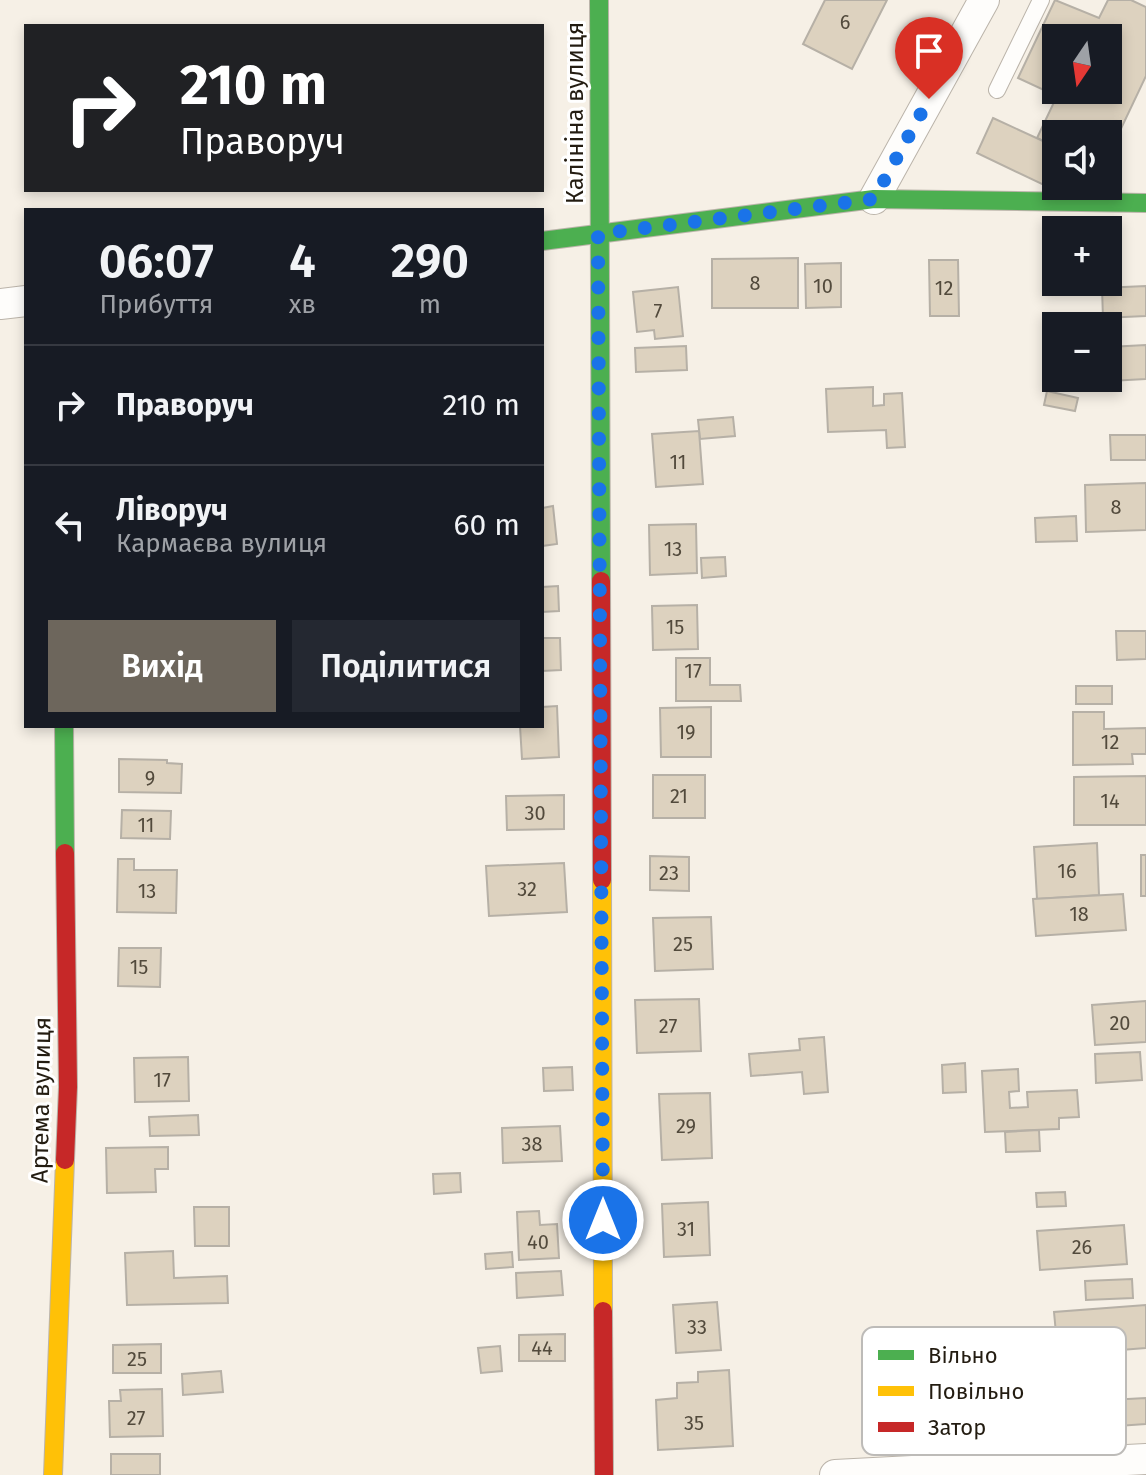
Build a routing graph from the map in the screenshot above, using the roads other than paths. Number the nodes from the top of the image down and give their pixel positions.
1 (599, 0) edge
2 (984, 0) edge
3 (1041, 0) edge
4 (997, 90) dead end
5 (874, 199) junction
6 (1146, 203) edge
7 (598, 234) junction
8 (544, 241) edge
9 (24, 301) edge
10 (0, 304) edge
11 (64, 728) edge
12 (1146, 1459) edge
13 (53, 1475) edge
14 (604, 1475) edge
15 (835, 1475) edge

1 - 7 street, Калініна вулиця
2 - 5 street
3 - 4 lane
5 - 6 street
5 - 7 street
7 - 8 street
7 - 14 street, Калініна вулиця
9 - 10 street
11 - 13 street, Артема вулиця
12 - 15 street

